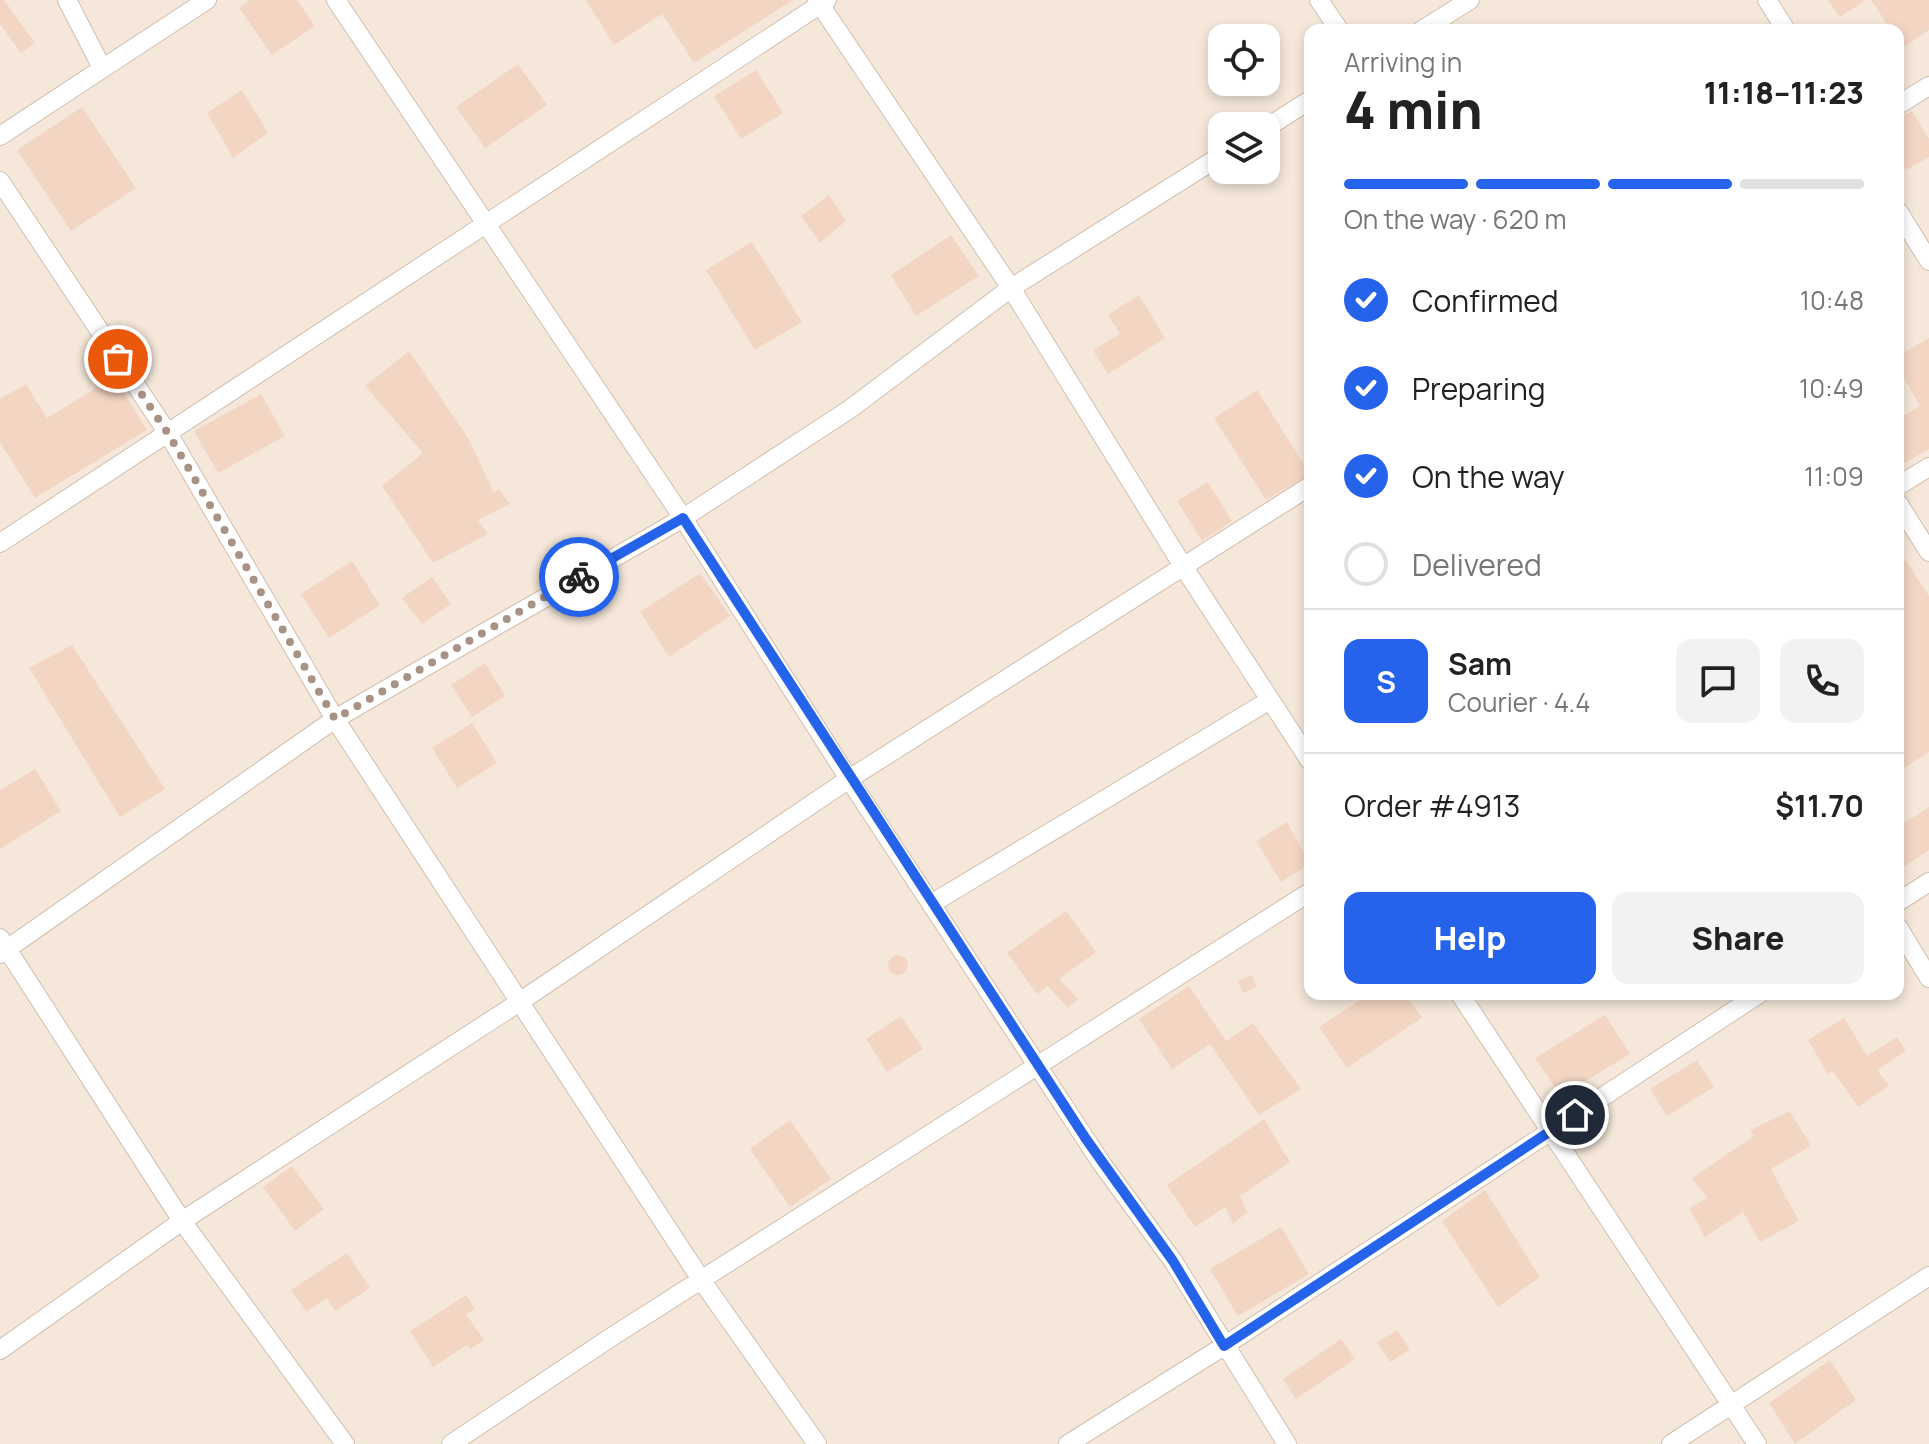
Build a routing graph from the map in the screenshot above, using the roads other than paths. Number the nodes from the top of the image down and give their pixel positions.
1 (67, 0) edge
2 (207, 0) edge
3 (336, 0) edge
4 (1319, 0) edge
5 (1470, 0) edge
6 (1767, 0) edge
7 (821, 2) edge
8 (1335, 24) edge
9 (1432, 24) edge
10 (1782, 24) edge
11 (101, 66) junction
12 (1929, 86) edge
13 (1904, 101) edge
14 (1304, 104) edge
15 (1280, 119) edge
16 (0, 136) edge
17 (1208, 164) edge
18 (0, 181) edge
19 (1904, 221) edge
20 (484, 225) junction
21 (1929, 261) edge
22 (1011, 288) junction
23 (169, 435) junction
24 (1929, 467) edge
25 (1904, 482) edge
26 (1304, 490) edge
27 (1904, 512) edge
28 (683, 518) junction
29 (0, 543) edge
30 (1929, 552) edge
31 (1183, 566) junction
32 (1270, 700) junction
33 (335, 719) junction
34 (1304, 752) edge
35 (849, 779) junction
36 (1929, 882) edge
37 (1304, 896) edge
38 (1904, 898) edge
39 (931, 904) junction
40 (1904, 937) edge
41 (2, 947) edge
42 (1929, 978) edge
43 (1464, 1000) edge
44 (1750, 1000) edge
45 (518, 1003) junction
46 (1037, 1064) junction
47 (1549, 1133) junction
48 (182, 1221) junction
49 (1929, 1276) edge
50 (702, 1281) junction
51 (1224, 1346) junction
52 (0, 1350) edge
53 (1731, 1405) junction
54 (345, 1444) edge
55 (451, 1444) edge
56 (817, 1444) edge
57 (1068, 1444) edge
58 (1287, 1444) edge
59 (1671, 1444) edge
60 (1757, 1444) edge

1 - 11 street
2 - 11 street
3 - 20 street
4 - 8 street
5 - 9 street
6 - 10 street
7 - 20 street
7 - 22 street
11 - 16 street
12 - 13 street
14 - 15 street
17 - 22 street
18 - 23 street
19 - 21 street
20 - 23 street
20 - 28 street
22 - 28 street
22 - 31 street
23 - 29 street
23 - 33 street
24 - 25 street
26 - 31 street
27 - 30 street
28 - 33 street
28 - 35 street
31 - 32 street
31 - 35 street
32 - 34 street
32 - 39 street
33 - 41 street
33 - 45 street
35 - 39 street
35 - 45 street
36 - 38 street
37 - 46 street
39 - 46 street
40 - 42 street
41 - 48 street
43 - 47 street
44 - 47 street
45 - 48 street
45 - 50 street
46 - 50 street
46 - 51 street
47 - 51 street
47 - 53 street
48 - 52 street
48 - 54 street
49 - 53 street
50 - 55 street
50 - 56 street
51 - 57 street
51 - 58 street
53 - 59 street
53 - 60 street

